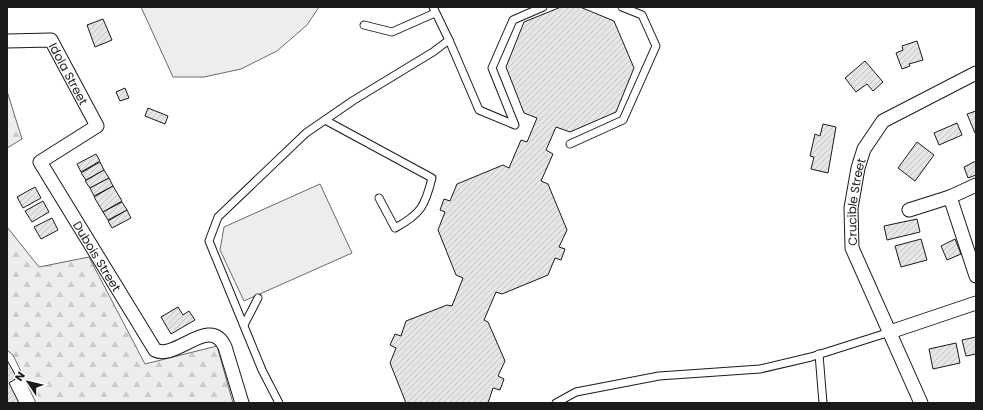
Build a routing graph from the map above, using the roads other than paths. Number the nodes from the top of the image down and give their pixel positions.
1 (543, 7) edge
2 (622, 7) edge
3 (643, 7) edge
4 (434, 10) edge
5 (642, 15) junction
6 (364, 25) dead end
7 (449, 40) junction
8 (7, 41) edge
9 (976, 74) edge
10 (325, 120) junction
11 (570, 144) dead end
12 (40, 162) joint
13 (976, 184) edge
14 (950, 197) junction
15 (379, 198) dead end
16 (909, 210) dead end
17 (976, 276) edge
18 (258, 298) dead end
19 (976, 303) edge
20 (244, 325) junction
21 (890, 332) junction
22 (819, 354) junction
23 (242, 403) edge
24 (280, 403) edge
25 (556, 403) edge
26 (823, 403) edge
27 (921, 403) edge

1 - 7 lane
2 - 5 lane
3 - 5 lane
4 - 6 lane
4 - 7 lane
5 - 11 lane
7 - 10 lane
8 - 12 street, Idola Street
9 - 21 street, Crucible Street
10 - 15 lane
10 - 20 lane
12 - 23 street, Dubois Street
13 - 14 street
14 - 16 street
14 - 17 street
18 - 20 lane
19 - 21 street
20 - 24 lane
21 - 22 lane
21 - 27 street, Crucible Street
22 - 25 lane
22 - 26 lane

